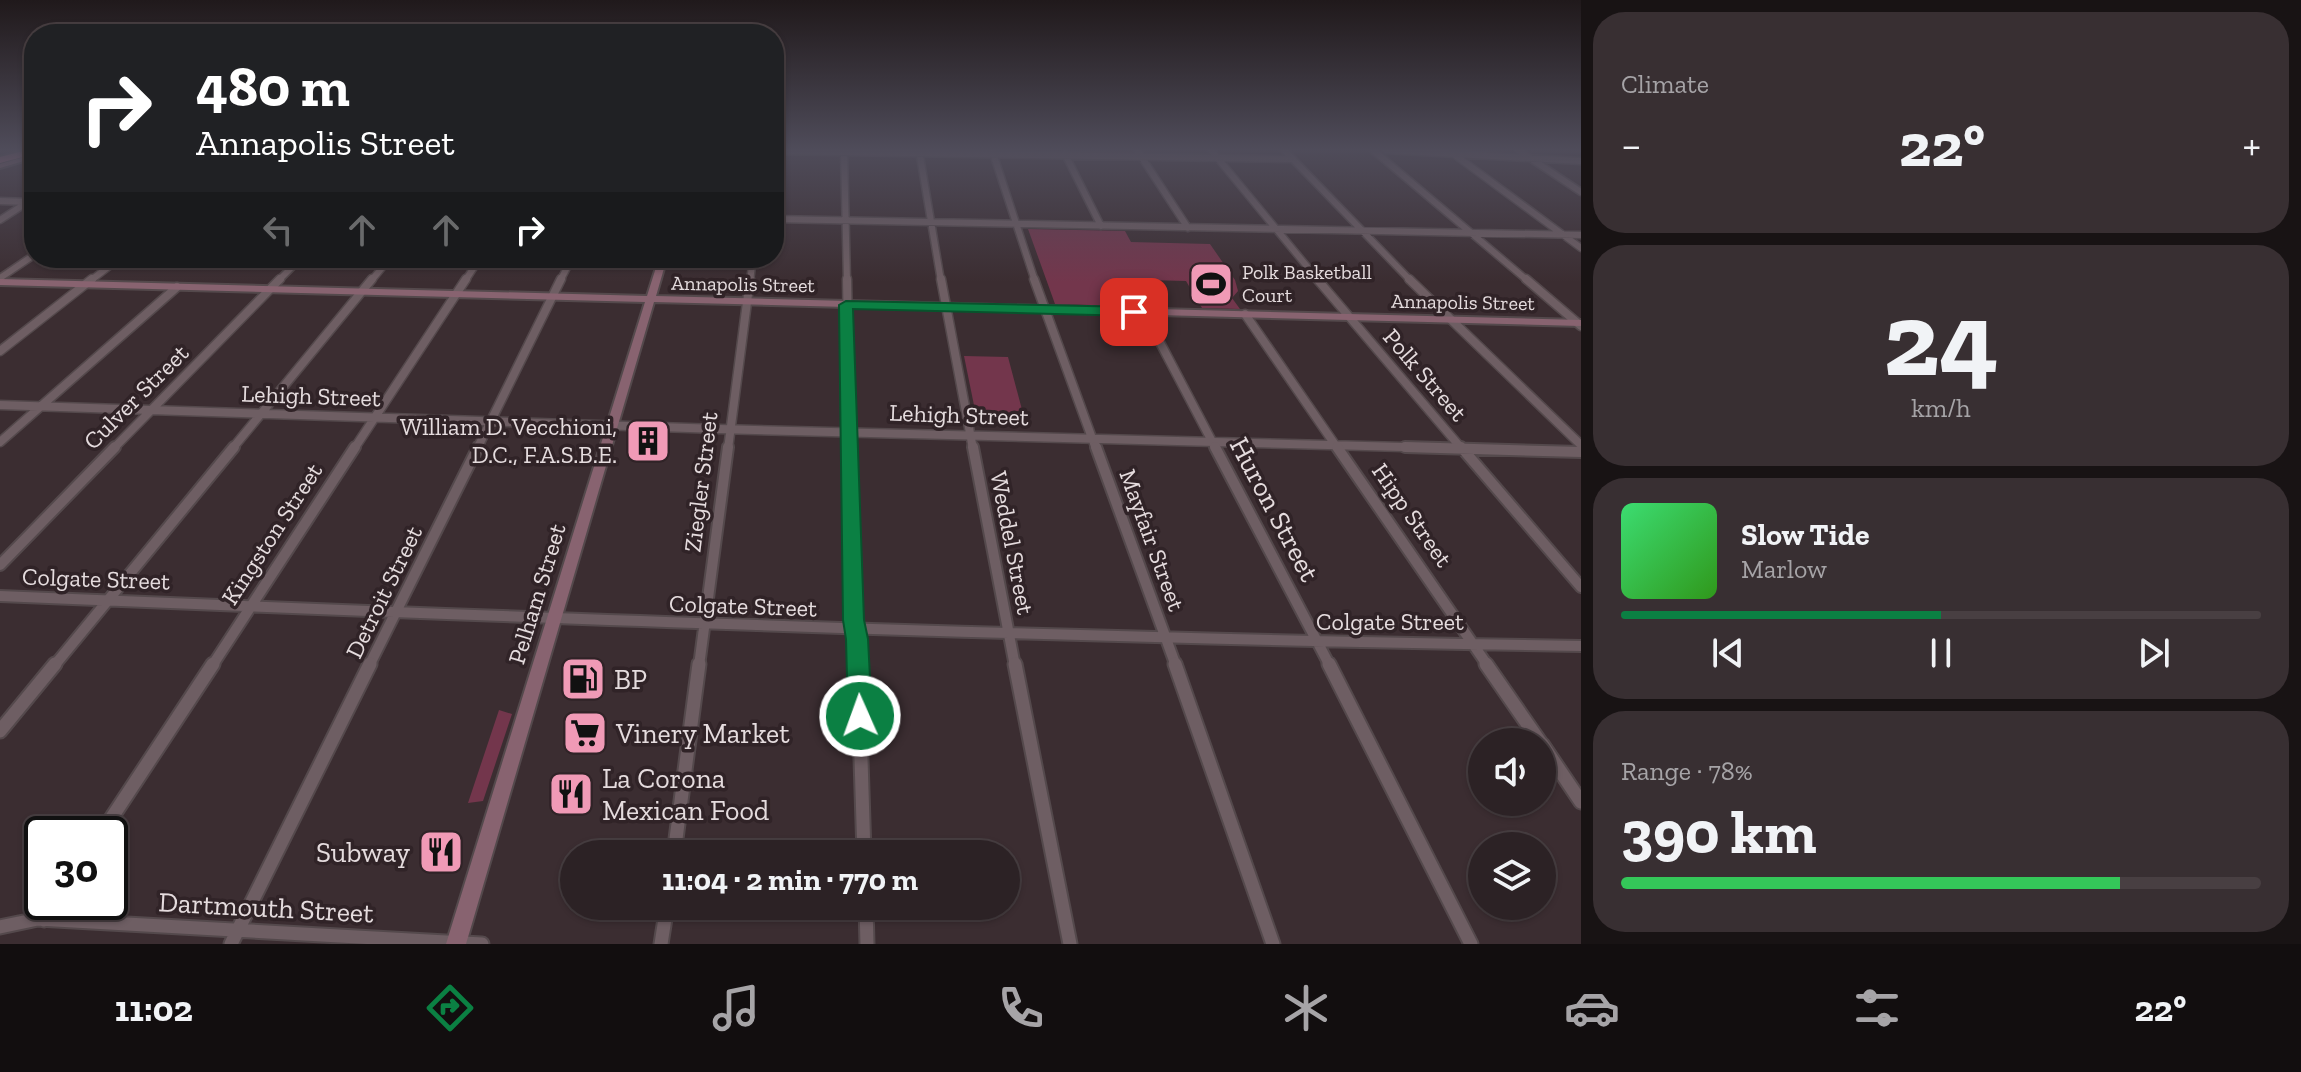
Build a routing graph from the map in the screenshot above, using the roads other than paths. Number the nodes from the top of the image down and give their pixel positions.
1 (845, 194) edge
2 (926, 194) edge
3 (1006, 194) edge
4 (1085, 194) edge
5 (1166, 194) edge
6 (1247, 194) edge
7 (1327, 194) edge
8 (1426, 194) edge
9 (1508, 194) edge
10 (0, 201) edge
11 (24, 201) edge
12 (24, 206) edge
13 (784, 219) edge
14 (0, 220) edge
15 (845, 221) junction
16 (931, 222) junction
17 (1016, 225) junction
18 (1101, 226) junction
19 (1188, 228) junction
20 (1277, 230) junction
21 (1364, 232) junction
22 (1472, 233) junction
23 (1563, 235) junction
24 (1581, 235) edge
25 (1581, 248) edge
26 (24, 262) edge
27 (107, 268) edge
28 (292, 268) edge
29 (382, 268) edge
30 (474, 268) edge
31 (567, 268) edge
32 (660, 268) edge
33 (751, 268) edge
34 (0, 280) edge
35 (86, 285) junction
36 (177, 287) junction
37 (271, 290) junction
38 (363, 292) junction
39 (457, 294) junction
40 (553, 297) junction
41 (651, 300) junction
42 (746, 302) junction
43 (846, 305) junction
44 (945, 307) junction
45 (1045, 309) junction
46 (1144, 312) junction
47 (1245, 314) junction
48 (1348, 317) junction
49 (1449, 320) junction
50 (1580, 324) edge
51 (0, 351) edge
52 (0, 405) edge
53 (40, 407) junction
54 (149, 411) junction
55 (263, 414) junction
56 (374, 418) junction
57 (491, 422) junction
58 (613, 425) junction
59 (729, 429) junction
60 (849, 432) junction
61 (970, 436) junction
62 (1094, 440) junction
63 (0, 442) edge
64 (1213, 444) junction
65 (1581, 445) edge
66 (1338, 446) junction
67 (1463, 449) junction
68 (1581, 452) edge
69 (0, 565) edge
70 (1581, 587) edge
71 (0, 596) edge
72 (110, 599) junction
73 (252, 606) junction
74 (397, 613) junction
75 (554, 620) junction
76 (705, 625) junction
77 (856, 628) junction
78 (1010, 634) junction
79 (1167, 640) junction
80 (1318, 642) junction
81 (1474, 643) junction
82 (1581, 646) edge
83 (1531, 728) edge
84 (0, 731) edge
85 (1556, 765) edge
86 (1581, 802) edge
87 (113, 816) edge
88 (676, 840) edge
89 (864, 840) edge
90 (29, 920) edge
91 (44, 920) edge
92 (665, 920) edge
93 (866, 920) edge
94 (0, 927) edge
95 (239, 929) junction
96 (456, 943) edge
97 (231, 944) edge
98 (482, 944) edge
99 (661, 944) edge
100 (867, 944) edge
101 (1070, 944) edge
102 (1273, 944) edge
103 (1471, 944) edge

1 - 15 street
2 - 16 street, Weddel Street
3 - 17 street, Mayfair Street
4 - 18 street
5 - 19 street
6 - 20 street, Polk Street
7 - 21 street
8 - 22 street
9 - 23 street
10 - 11 street
12 - 14 street
13 - 15 street
15 - 16 street
15 - 43 street
16 - 17 street
16 - 44 street, Weddel Street
17 - 18 street
17 - 45 street, Mayfair Street
18 - 19 street
19 - 20 street
20 - 21 street
20 - 48 street, Polk Street
21 - 22 street
21 - 49 street
22 - 23 street
22 - 50 street
23 - 24 street
23 - 25 street
26 - 34 street
27 - 35 street
28 - 37 street, Culver Street
29 - 38 street
30 - 39 street, Kingston Street
31 - 40 street, Detroit Street
32 - 41 street, Pelham Street
33 - 42 street, Ziegler Street
34 - 35 street, Annapolis Street
35 - 36 street, Annapolis Street
35 - 51 street
36 - 37 street, Annapolis Street
36 - 53 street
37 - 38 street, Annapolis Street
37 - 54 street, Culver Street
38 - 39 street, Annapolis Street
38 - 55 street
39 - 40 street, Annapolis Street
39 - 56 street, Kingston Street
40 - 41 street, Annapolis Street
40 - 57 street, Detroit Street
41 - 42 street, Annapolis Street
41 - 58 street, Pelham Street
42 - 43 street, Annapolis Street
42 - 59 street, Ziegler Street
43 - 44 street, Annapolis Street
43 - 60 street
44 - 45 street, Annapolis Street
44 - 61 street, Weddel Street
45 - 46 street, Annapolis Street
45 - 62 street, Mayfair Street
46 - 47 street, Annapolis Street
46 - 64 street, Huron Street
47 - 48 street, Annapolis Street
47 - 66 street, Hipp Street
48 - 49 street, Annapolis Street
48 - 67 street, Polk Street
49 - 50 street, Annapolis Street
49 - 65 street
52 - 53 street, Lehigh Street
53 - 54 street, Lehigh Street
53 - 63 street
54 - 55 street, Lehigh Street
54 - 69 street, Culver Street
55 - 56 street, Lehigh Street
55 - 72 street
56 - 57 street, Lehigh Street
56 - 73 street, Kingston Street
57 - 58 street, Lehigh Street
57 - 74 street, Detroit Street
58 - 59 street, Lehigh Street
58 - 75 street, Pelham Street
59 - 60 street, Lehigh Street
59 - 76 street, Ziegler Street
60 - 61 street, Lehigh Street
60 - 77 street
61 - 62 street, Lehigh Street
61 - 78 street, Weddel Street
62 - 64 street, Lehigh Street
62 - 79 street, Mayfair Street
64 - 66 street, Lehigh Street
64 - 80 street, Huron Street
66 - 67 street, Lehigh Street
66 - 81 street, Hipp Street
67 - 68 street, Lehigh Street
67 - 70 street, Polk Street
71 - 72 street, Colgate Street
72 - 73 street, Colgate Street
72 - 84 street
73 - 74 street, Colgate Street
73 - 87 street, Kingston Street
74 - 75 street, Colgate Street
74 - 95 street, Detroit Street
75 - 76 street, Colgate Street
75 - 96 street, Pelham Street
76 - 77 street, Colgate Street
76 - 88 street, Ziegler Street
77 - 78 street, Colgate Street
77 - 89 street
78 - 79 street, Colgate Street
78 - 101 street, Weddel Street
79 - 80 street, Colgate Street
79 - 102 street, Mayfair Street
80 - 81 street, Colgate Street
80 - 103 street, Huron Street
81 - 82 street, Colgate Street
81 - 83 street, Hipp Street
85 - 86 street, Hipp Street
90 - 94 street, Dartmouth Street
91 - 95 street, Dartmouth Street
92 - 99 street
93 - 100 street
95 - 96 street, Dartmouth Street
95 - 97 street, Detroit Street
96 - 98 street, Dartmouth Street

